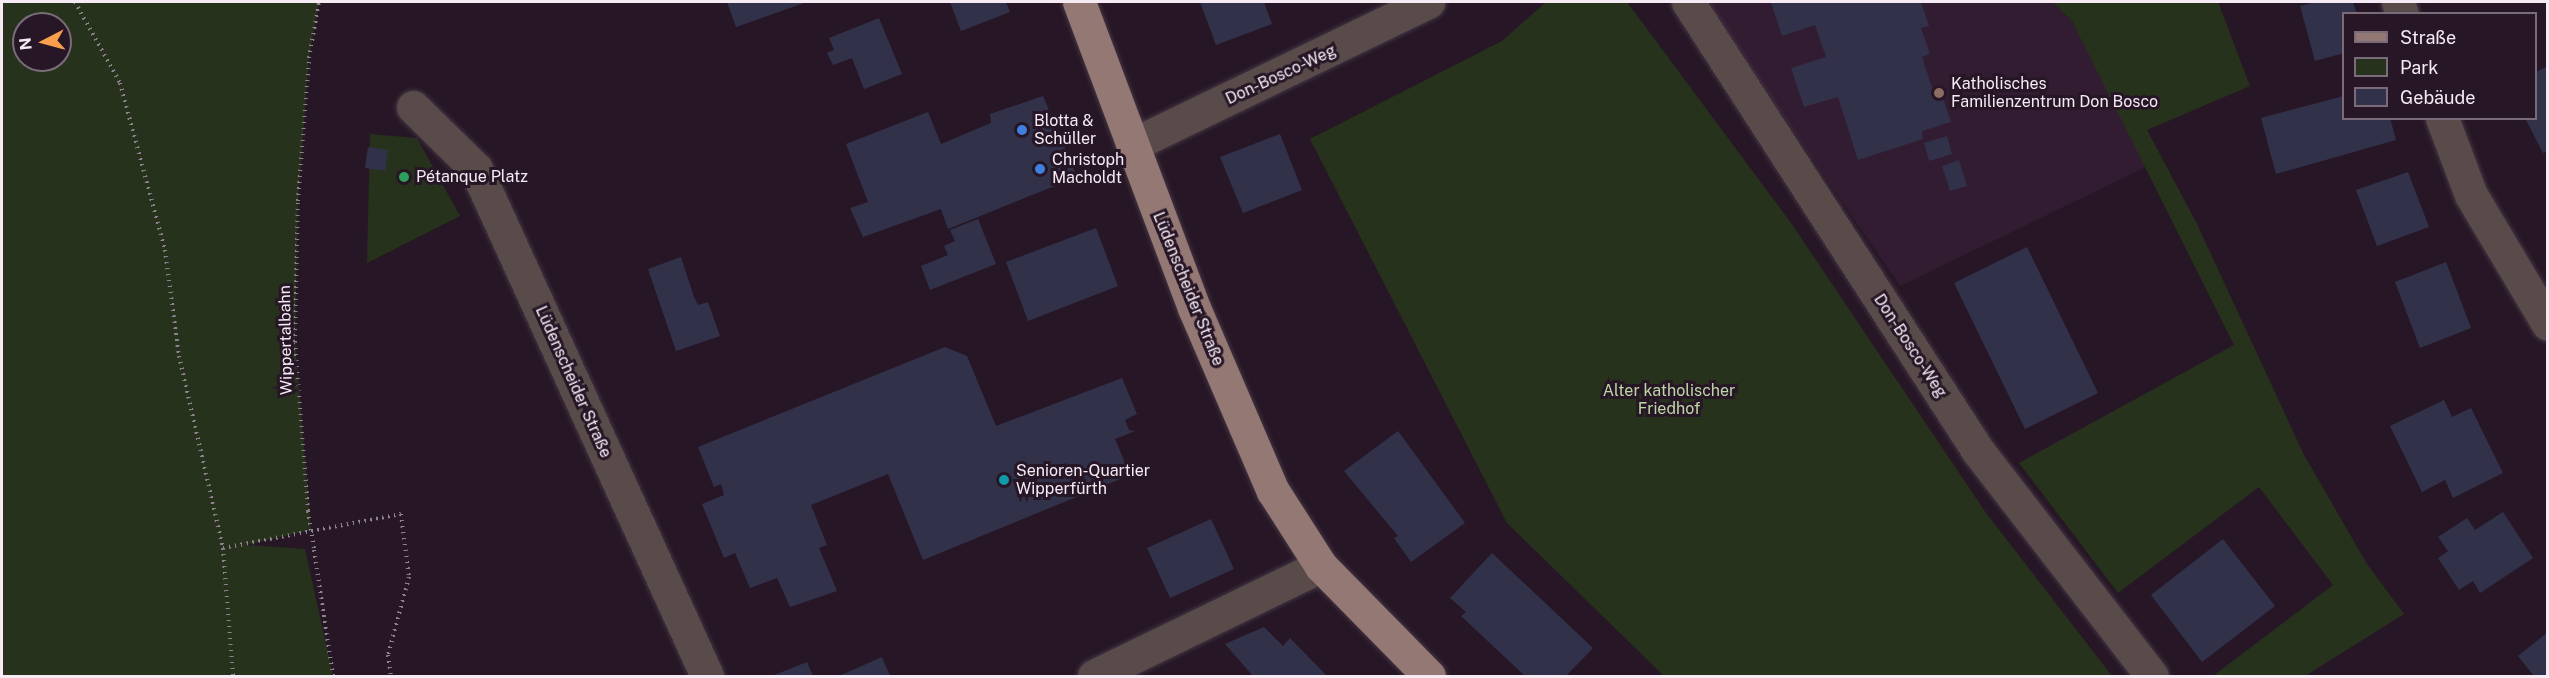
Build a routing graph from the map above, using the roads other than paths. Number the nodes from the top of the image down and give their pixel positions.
1 (1079, 2) edge
2 (1428, 2) edge
3 (1688, 2) edge
4 (414, 107) dead end
5 (2443, 120) edge
6 (1132, 146) junction
7 (2547, 324) edge
8 (1321, 566) junction
9 (707, 676) edge
10 (1094, 676) edge
11 (1429, 676) edge
12 (2152, 676) edge

1 - 6 main road, Lüdenscheider Straße
2 - 6 street, Don-Bosco-Weg
3 - 12 street, Don-Bosco-Weg
4 - 9 street, Lüdenscheider Straße
5 - 7 street
6 - 8 main road, Lüdenscheider Straße
8 - 10 street
8 - 11 main road, Lüdenscheider Straße

